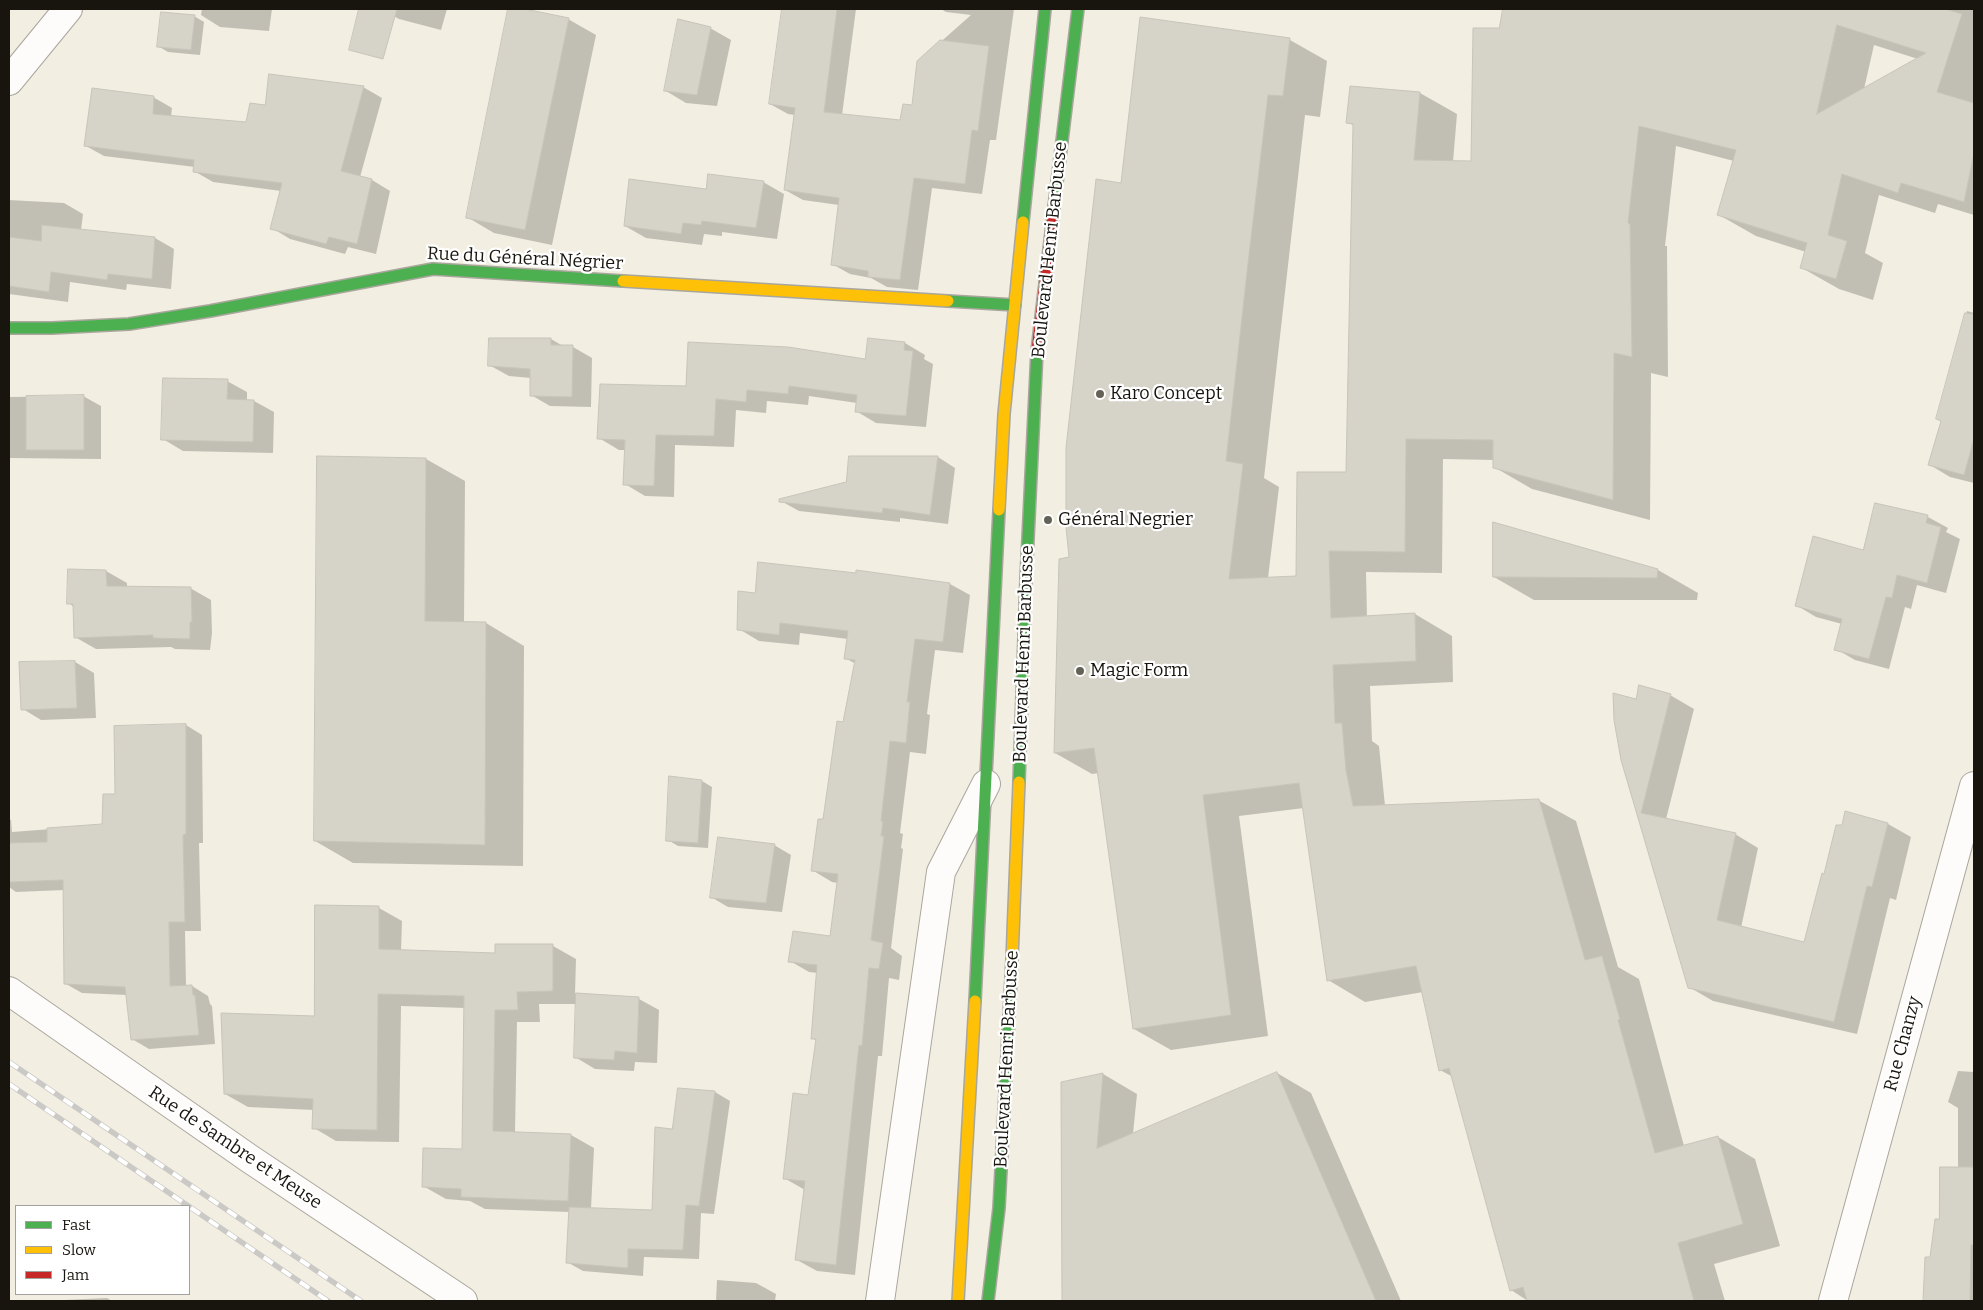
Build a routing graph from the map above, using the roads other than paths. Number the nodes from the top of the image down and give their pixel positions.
1 (68, 9) edge
2 (1045, 9) edge
3 (1078, 9) edge
4 (9, 81) edge
5 (1015, 305) junction
6 (9, 328) edge
7 (986, 784) junction
8 (1974, 786) edge
9 (9, 991) edge
10 (463, 1301) edge
11 (880, 1301) edge
12 (958, 1301) edge
13 (988, 1301) edge
14 (1833, 1301) edge

1 - 4 street
2 - 5 main road, Boulevard Henri Barbusse
3 - 13 main road, Boulevard Henri Barbusse
5 - 6 main road, Rue du Général Négrier
5 - 7 main road, Boulevard Henri Barbusse
7 - 11 street, Boulevard Henri Barbusse
7 - 12 main road, Boulevard Henri Barbusse
8 - 14 street, Rue Chanzy
9 - 10 street, Rue de Sambre et Meuse

